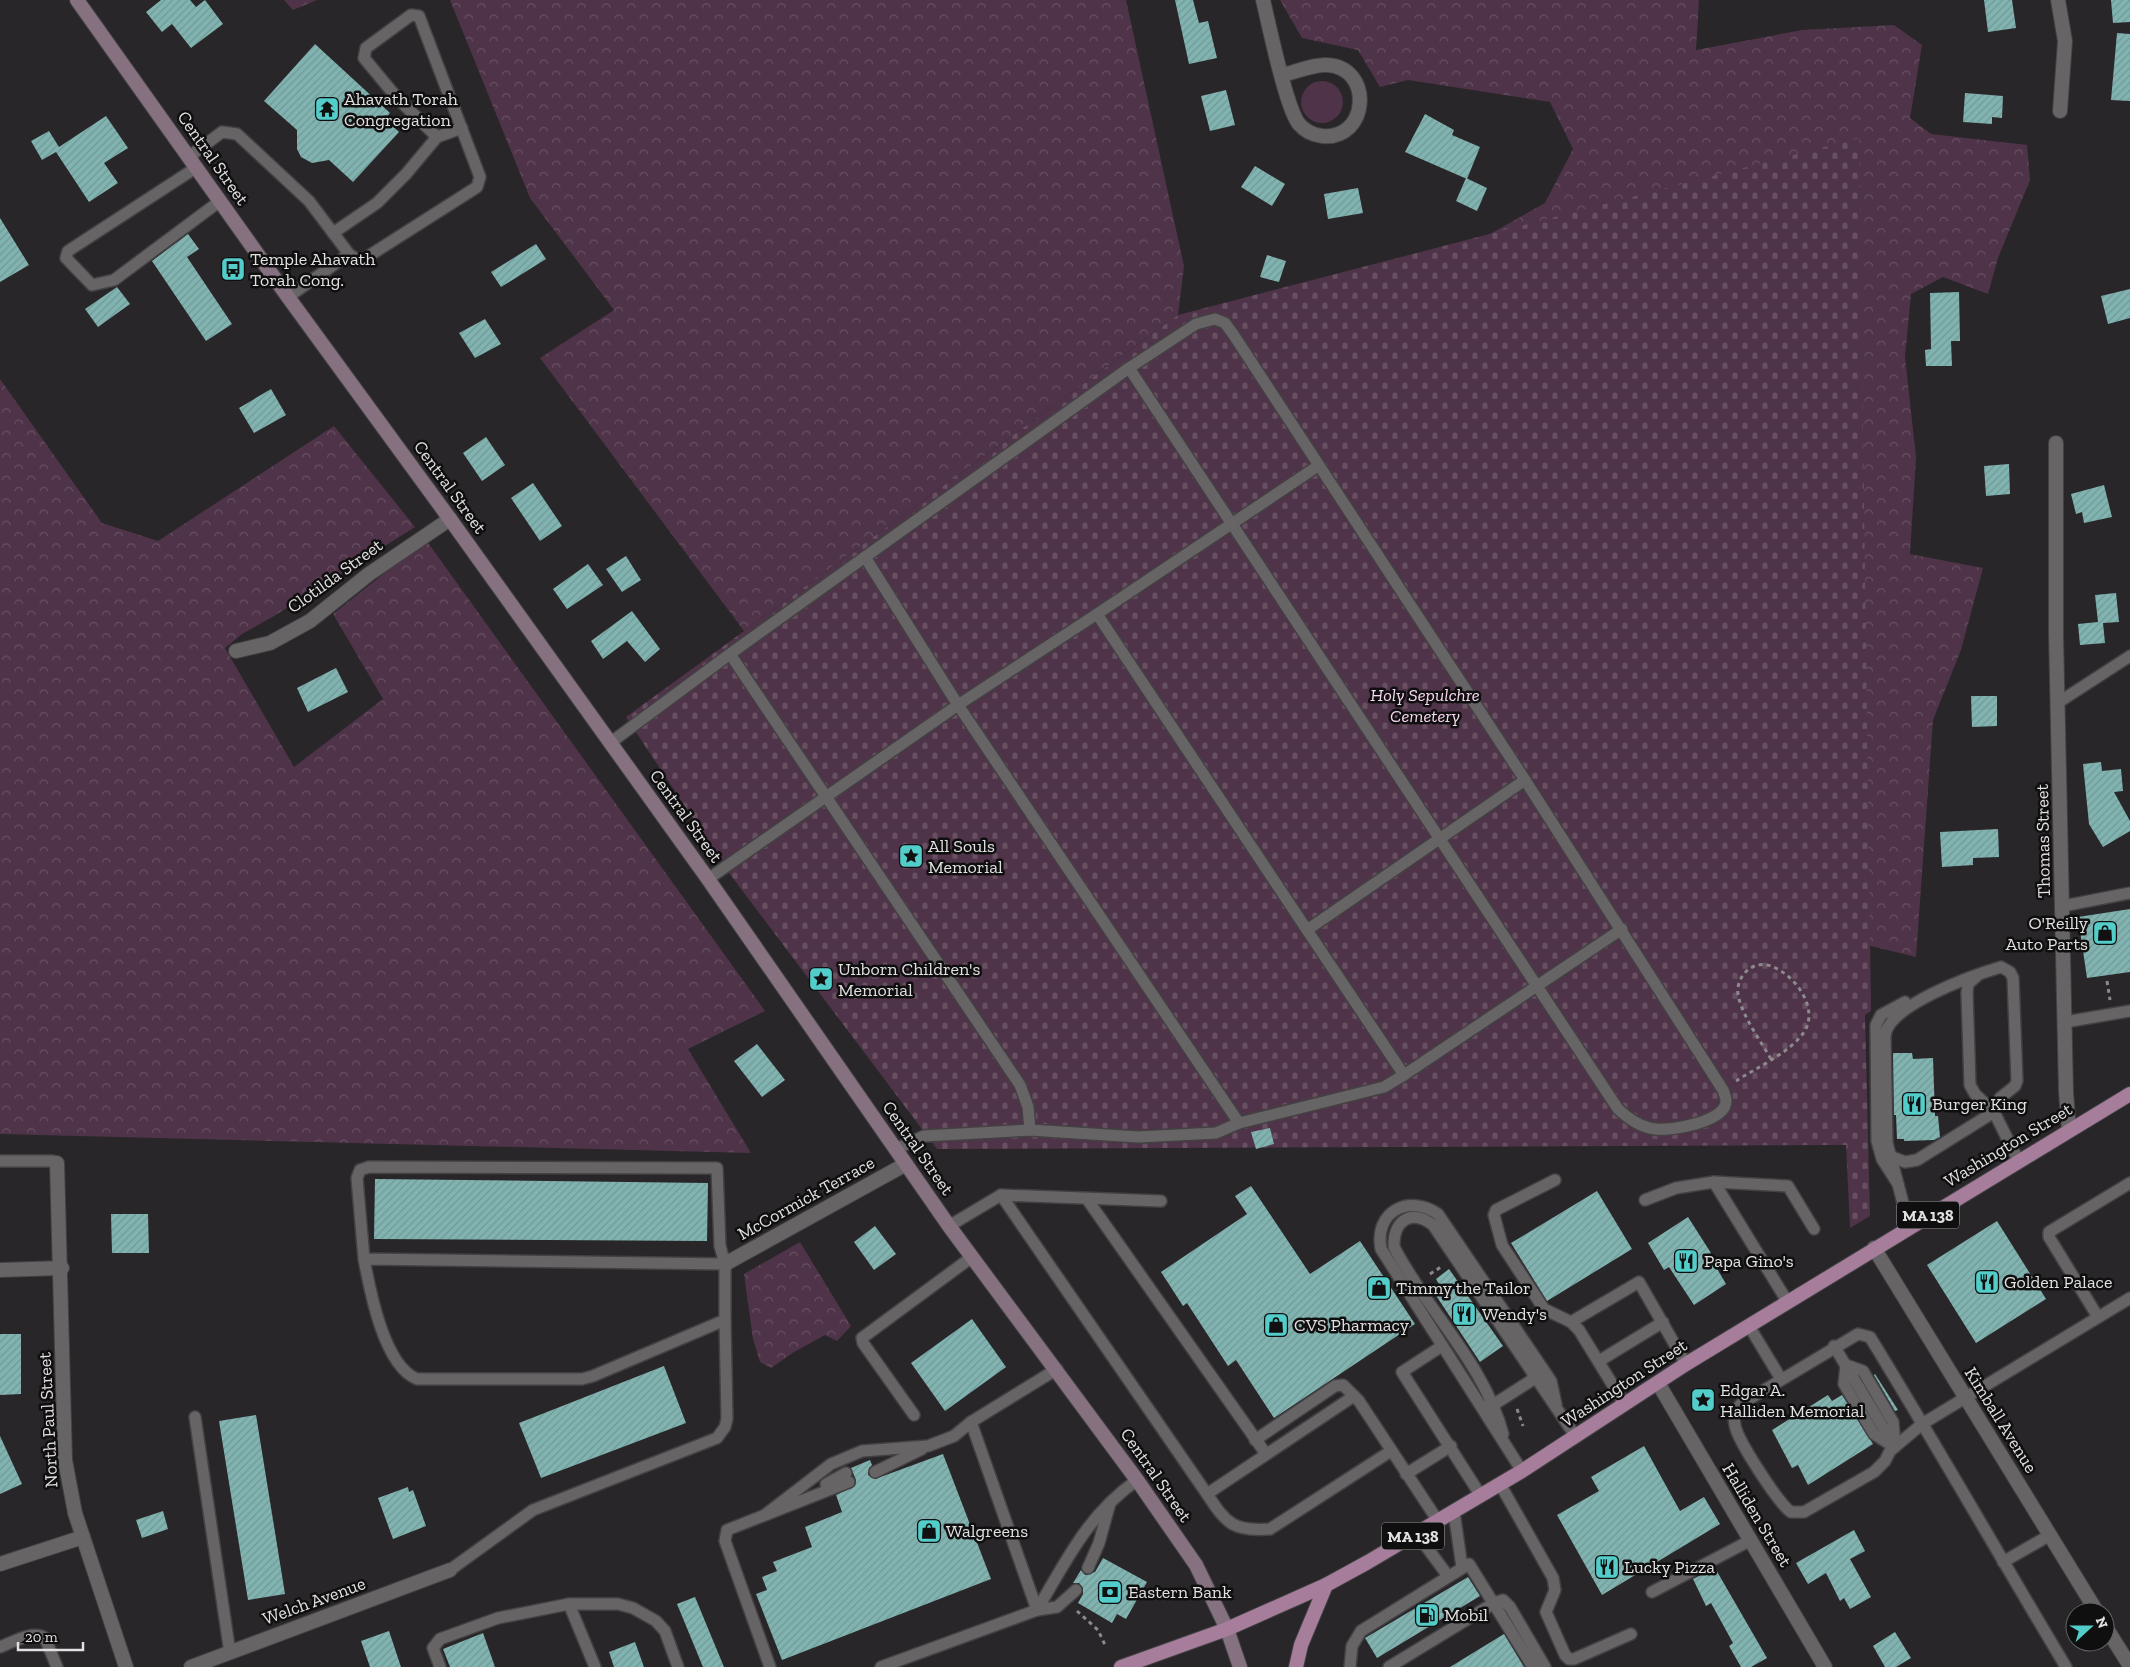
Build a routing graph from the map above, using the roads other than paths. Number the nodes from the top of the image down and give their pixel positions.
1 (77, 0) edge
2 (1263, 0) edge
3 (2058, 0) edge
4 (1282, 75) junction
5 (2060, 111) dead end
6 (462, 128) junction
7 (437, 137) junction
8 (193, 161) junction
9 (220, 201) junction
10 (333, 233) junction
11 (349, 254) junction
12 (288, 297) junction
13 (1129, 368) junction
14 (2056, 443) dead end
15 (1318, 466) junction
16 (450, 519) junction
17 (1233, 524) junction
18 (866, 557) junction
19 (1097, 614) junction
20 (236, 651) dead end
21 (730, 654) junction
22 (2130, 656) edge
23 (2058, 702) junction
24 (958, 705) junction
25 (610, 743) junction
26 (1525, 780) junction
27 (827, 797) junction
28 (1440, 840) junction
29 (708, 879) junction
30 (2130, 894) edge
31 (2063, 906) junction
32 (1622, 929) junction
33 (1307, 930) junction
34 (1983, 972) junction
35 (1536, 988) junction
36 (2130, 1011) edge
37 (2065, 1022) junction
38 (1404, 1075) junction
39 (2130, 1094) edge
40 (1994, 1112) junction
41 (1240, 1123) junction
42 (1030, 1130) junction
43 (2069, 1130) junction
44 (896, 1149) junction
45 (1892, 1157) junction
46 (2018, 1160) junction
47 (0, 1161) edge
48 (57, 1163) joint
49 (906, 1164) junction
50 (1555, 1180) dead end
51 (1714, 1182) junction
52 (2130, 1182) edge
53 (1898, 1184) junction
54 (1001, 1195) junction
55 (1087, 1199) junction
56 (1645, 1200) dead end
57 (1161, 1201) dead end
58 (949, 1226) junction
59 (1909, 1226) junction
60 (1814, 1229) dead end
61 (1874, 1248) junction
62 (972, 1257) junction
63 (364, 1259) junction
64 (725, 1264) junction
65 (62, 1268) junction
66 (0, 1270) edge
67 (2130, 1298) edge
68 (1788, 1302) junction
69 (2098, 1317) junction
70 (725, 1320) junction
71 (1571, 1322) junction
72 (1663, 1322) junction
73 (1749, 1326) junction
74 (1442, 1346) junction
75 (1834, 1346) junction
76 (1532, 1353) junction
77 (1599, 1361) junction
78 (1686, 1364) junction
79 (1057, 1369) junction
80 (1534, 1374) junction
81 (1781, 1379) junction
82 (1658, 1383) junction
83 (1354, 1396) junction
84 (1965, 1398) junction
85 (1476, 1401) junction
86 (1556, 1404) junction
87 (1493, 1405) junction
88 (1625, 1405) junction
89 (914, 1415) dead end
90 (195, 1416) dead end
91 (971, 1422) junction
92 (1922, 1424) junction
93 (1576, 1437) junction
94 (1255, 1440) junction
95 (1505, 1442) junction
96 (928, 1446) junction
97 (1450, 1446) junction
98 (1895, 1447) junction
99 (1391, 1451) junction
100 (1266, 1454) junction
101 (874, 1468) dead end
102 (1522, 1471) junction
103 (1406, 1474) junction
104 (848, 1478) dead end
105 (1137, 1480) junction
106 (1500, 1484) junction
107 (1207, 1494) junction
108 (1481, 1496) junction
109 (1111, 1499) junction
110 (1454, 1512) junction
111 (766, 1514) junction
112 (1438, 1521) junction
113 (1417, 1534) junction
114 (2050, 1535) junction
115 (83, 1537) junction
116 (1751, 1540) junction
117 (2003, 1562) junction
118 (0, 1564) edge
119 (1462, 1567) junction
120 (1088, 1568) dead end
121 (450, 1570) joint
122 (1448, 1576) junction
123 (1326, 1585) junction
124 (1076, 1590) dead end
125 (1652, 1592) dead end
126 (1494, 1602) junction
127 (2091, 1602) edge
128 (569, 1604) junction
129 (1037, 1610) junction
130 (1227, 1629) junction
131 (1631, 1634) dead end
132 (2115, 1642) edge
133 (0, 1647) edge
134 (230, 1653) junction
135 (2130, 1666) edge
136 (57, 1667) edge
137 (126, 1667) edge
138 (192, 1667) edge
139 (440, 1667) edge
140 (595, 1667) edge
141 (678, 1667) edge
142 (770, 1667) edge
143 (881, 1667) edge
144 (1122, 1667) edge
145 (1240, 1667) edge
146 (1296, 1667) edge
147 (1350, 1667) edge
148 (1389, 1667) edge
149 (1533, 1667) edge
150 (1545, 1667) edge
151 (1825, 1667) edge
152 (2066, 1667) edge

1 - 8 main road, Central Street
2 - 4 street
3 - 5 street
4 - 4 street
6 - 7 lane
6 - 7 lane
6 - 11 lane
7 - 10 lane
8 - 9 main road, Central Street
8 - 9 lane
8 - 10 lane
9 - 12 main road, Central Street
10 - 11 lane
11 - 12 lane
12 - 16 main road, Central Street
13 - 15 lane
13 - 17 lane
13 - 18 lane
14 - 23 street, Thomas Street
15 - 17 lane
15 - 26 lane
16 - 20 street, Clotilda Street
16 - 25 main road, Central Street
17 - 19 lane
17 - 28 lane
18 - 21 lane
18 - 24 lane
19 - 24 lane
19 - 33 lane
21 - 25 lane
21 - 27 lane
22 - 23 lane
23 - 31 street, Thomas Street
24 - 27 lane
24 - 41 lane
25 - 29 main road, Central Street
26 - 28 lane
26 - 32 lane
27 - 29 lane
27 - 42 lane
28 - 33 lane
28 - 35 lane
29 - 44 main road, Central Street
30 - 31 lane
31 - 37 street, Thomas Street
32 - 35 lane
32 - 35 lane
33 - 38 lane
34 - 40 lane
34 - 40 lane
34 - 45 lane
34 - 53 lane
35 - 38 lane
36 - 37 lane
37 - 43 street, Thomas Street
38 - 41 lane
39 - 43 main road, Washington Street / MA 138
40 - 45 lane
40 - 46 lane
41 - 42 lane
42 - 44 lane
43 - 46 main road, Washington Street / MA 138
44 - 49 main road, Central Street
45 - 53 lane
46 - 59 main road, Washington Street / MA 138
47 - 48 lane
48 - 65 street, North Paul Street
49 - 58 main road, Central Street
49 - 64 street, McCormick Terrace
50 - 71 lane
51 - 56 lane
51 - 60 lane
51 - 68 lane
52 - 69 lane
53 - 59 lane
54 - 55 lane
54 - 58 lane
54 - 107 lane
55 - 57 lane
55 - 94 lane
58 - 62 main road, Central Street
59 - 61 main road, Washington Street / MA 138
61 - 68 main road, Washington Street / MA 138
61 - 84 street, Kimball Avenue
62 - 79 main road, Central Street
62 - 89 lane
63 - 64 lane
63 - 64 lane
63 - 70 lane
64 - 70 lane
65 - 66 street
65 - 115 street, North Paul Street
67 - 69 lane
68 - 73 main road, Washington Street / MA 138
69 - 84 lane
70 - 121 lane
71 - 72 lane
71 - 77 lane
72 - 77 lane
72 - 78 lane
73 - 78 main road, Washington Street / MA 138
73 - 81 lane
74 - 76 lane
74 - 85 lane
74 - 97 lane
75 - 81 lane
75 - 92 lane
75 - 98 lane
76 - 80 lane
76 - 86 lane
77 - 88 lane
78 - 82 main road, Washington Street / MA 138
79 - 91 lane
79 - 105 main road, Central Street
80 - 86 lane
80 - 87 lane
80 - 87 lane
81 - 98 lane
82 - 88 main road, Washington Street / MA 138
82 - 116 street, Halliden Street
83 - 94 lane
83 - 99 lane
83 - 100 lane
84 - 92 lane
84 - 114 street, Kimball Avenue
85 - 87 lane
85 - 95 lane
86 - 93 lane
87 - 95 lane
88 - 93 main road, Washington Street / MA 138
90 - 134 lane
91 - 96 lane
91 - 129 lane
92 - 98 lane
92 - 117 lane
93 - 102 main road, Washington Street / MA 138
94 - 100 lane
95 - 102 lane
96 - 101 lane
96 - 111 lane
97 - 103 lane
97 - 108 lane
99 - 103 lane
99 - 107 lane
100 - 107 lane
102 - 106 main road, Washington Street / MA 138
103 - 112 lane
104 - 111 lane
105 - 109 lane
105 - 130 main road, Central Street
106 - 108 main road, Washington Street / MA 138
106 - 131 lane
108 - 110 main road, Washington Street / MA 138
109 - 120 lane
109 - 129 lane
110 - 112 main road, Washington Street / MA 138
110 - 119 lane
111 - 142 lane
112 - 113 main road, Washington Street / MA 138
113 - 122 lane
113 - 123 main road, Washington Street / MA 138
114 - 117 lane
114 - 127 street, Kimball Avenue
115 - 118 street
115 - 137 street, North Paul Street
116 - 125 lane
116 - 151 street, Halliden Street
117 - 152 lane
119 - 122 lane
119 - 126 lane
121 - 134 street, Welch Avenue
122 - 147 lane
123 - 130 main road, Washington Street / MA 138
123 - 146 main road
124 - 129 lane
126 - 148 lane
126 - 149 lane
126 - 150 lane
128 - 139 lane
128 - 140 lane
128 - 141 lane
129 - 143 lane
130 - 144 main road, Washington Street / MA 138
130 - 145 main road, Central Street
132 - 135 street
133 - 136 lane
134 - 138 street, Welch Avenue

